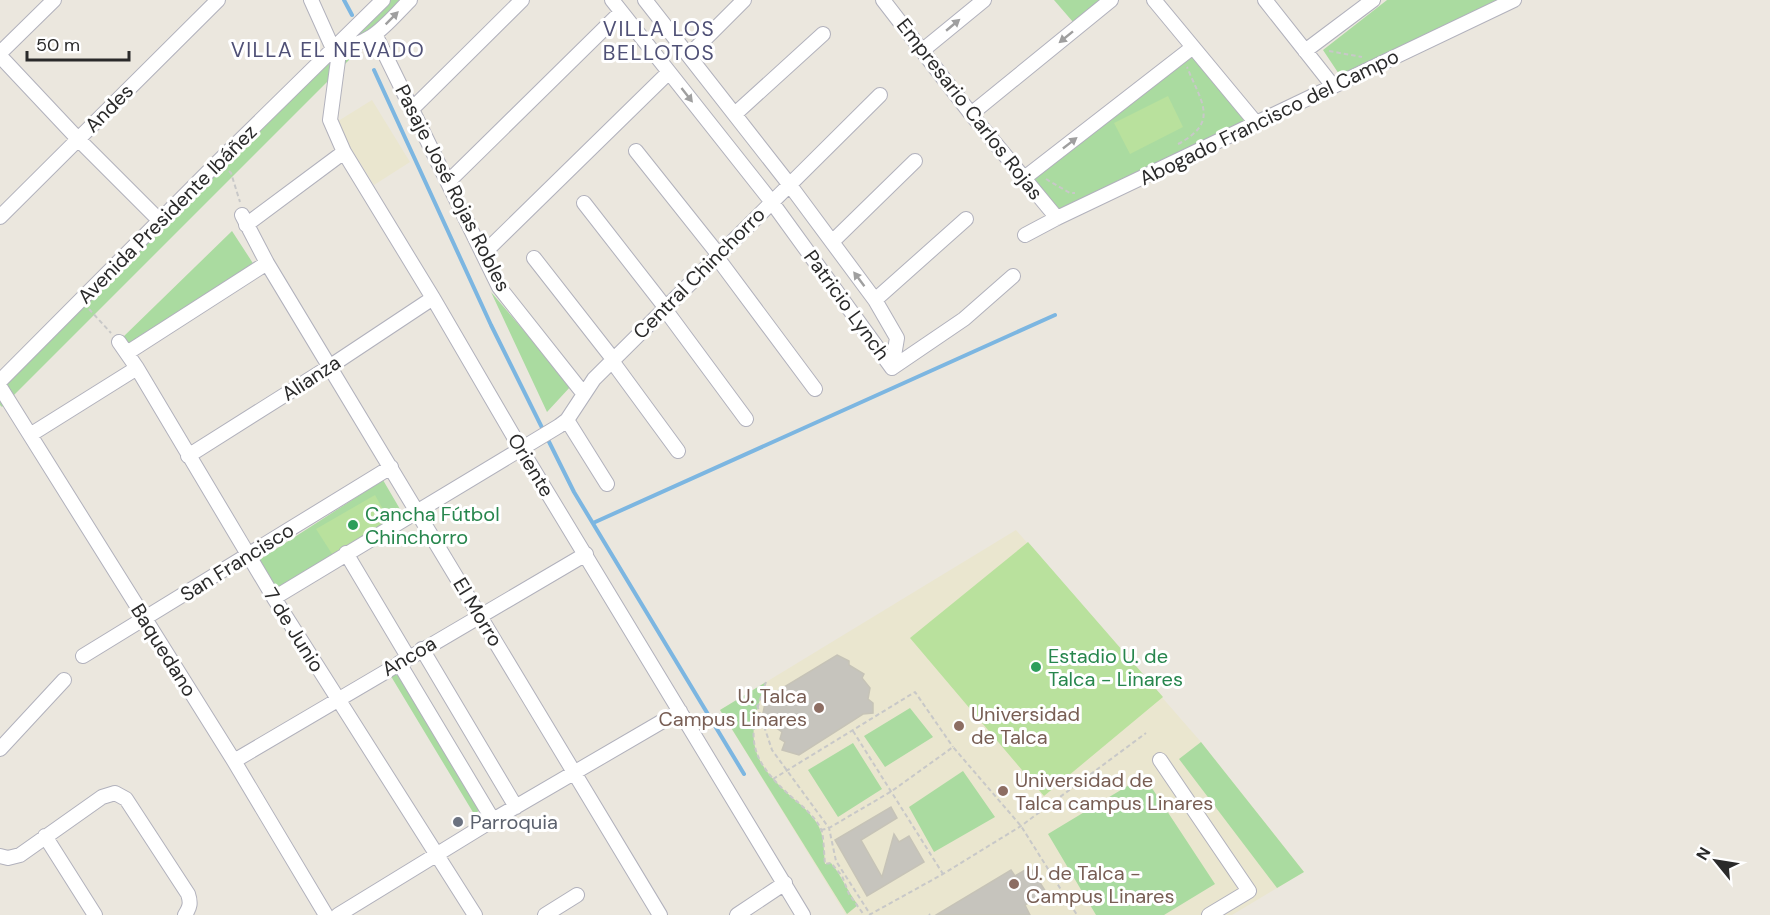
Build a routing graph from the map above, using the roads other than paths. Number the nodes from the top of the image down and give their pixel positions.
1 (54, 0) edge
2 (218, 0) edge
3 (311, 0) edge
4 (383, 0) edge
5 (410, 0) edge
6 (522, 0) edge
7 (612, 0) edge
8 (645, 0) edge
9 (744, 0) edge
10 (883, 0) edge
11 (984, 0) edge
12 (1111, 0) edge
13 (1154, 0) edge
14 (1265, 0) edge
15 (1373, 0) edge
16 (1514, 0) edge
17 (621, 12) junction
18 (375, 34) junction
19 (823, 34) dead end
20 (334, 48) junction
21 (923, 50) junction
22 (1188, 51) junction
23 (1305, 51) junction
24 (0, 55) edge
25 (689, 55) junction
26 (669, 72) junction
27 (1333, 86) junction
28 (880, 95) dead end
29 (412, 109) junction
30 (735, 114) junction
31 (971, 114) junction
32 (1256, 123) junction
33 (78, 139) junction
34 (636, 151) dead end
35 (344, 152) junction
36 (915, 161) dead end
37 (1028, 175) junction
38 (448, 182) junction
39 (789, 184) junction
40 (771, 201) junction
41 (584, 203) dead end
42 (0, 217) edge
43 (1057, 218) junction
44 (966, 219) dead end
45 (160, 221) junction
46 (1025, 236) dead end
47 (832, 242) junction
48 (483, 254) junction
49 (717, 255) junction
50 (534, 258) dead end
51 (267, 263) junction
52 (1013, 276) dead end
53 (433, 298) junction
54 (875, 300) junction
55 (665, 308) junction
56 (612, 360) junction
57 (329, 367) junction
58 (137, 368) junction
59 (892, 368) junction
60 (0, 381) edge
61 (0, 387) edge
62 (815, 389) dead end
63 (583, 393) junction
64 (746, 419) dead end
65 (563, 423) junction
66 (30, 435) junction
67 (521, 449) junction
68 (678, 451) dead end
69 (188, 456) junction
70 (391, 467) junction
71 (607, 484) dead end
72 (418, 511) junction
73 (346, 554) junction
74 (586, 554) junction
75 (248, 556) junction
76 (274, 598) junction
77 (481, 616) junction
78 (145, 620) junction
79 (422, 649) junction
80 (83, 657) dead end
81 (404, 660) junction
82 (64, 680) dead end
83 (337, 699) junction
84 (680, 711) junction
85 (0, 749) edge
86 (1160, 760) dead end
87 (234, 761) junction
88 (574, 774) junction
89 (516, 807) junction
90 (493, 820) junction
91 (45, 836) junction
92 (436, 855) junction
93 (0, 856) edge
94 (785, 882) junction
95 (577, 895) dead end
96 (187, 912) edge
97 (95, 915) edge
98 (326, 915) edge
99 (338, 915) edge
100 (475, 915) edge
101 (545, 915) edge
102 (660, 915) edge
103 (737, 915) edge
104 (803, 915) edge
105 (1209, 915) edge

1 - 24 street
2 - 33 street, Andes
3 - 20 street, Oriente
4 - 20 street, Avenida Presidente Ibáñez
18 -> 5 street
6 - 29 street
7 - 17 street, Patricio Lynch
8 - 25 street, Patricio Lynch
9 - 25 street
10 - 21 street, Empresario Carlos Rojas
21 -> 11 street
12 -> 31 street
13 - 22 street
14 - 23 street
15 - 23 street
16 - 27 street, Abogado Francisco del Campo
17 - 26 street, Patricio Lynch
17 - 38 street
18 - 20 street
18 - 29 street, Pasaje José Rojas Robles
19 - 30 street
20 - 35 street, Oriente
20 - 45 street, Avenida Presidente Ibáñez
21 - 31 street, Empresario Carlos Rojas
22 - 32 street
37 -> 22 street
23 - 27 street
24 - 33 street
25 - 30 street, Patricio Lynch
26 -> 40 street, Patricio Lynch
26 - 48 street
27 - 32 street, Abogado Francisco del Campo
28 - 39 street, Central Chinchorro
29 - 38 street, Pasaje José Rojas Robles
30 - 39 street, Patricio Lynch
31 - 37 street, Empresario Carlos Rojas
32 - 43 street, Abogado Francisco del Campo
33 - 42 street, Andes
33 - 45 street
34 - 49 street
35 - 51 street, El Morro
35 - 53 street, Oriente
36 - 47 street
37 - 43 street, Empresario Carlos Rojas
38 - 48 street, Pasaje José Rojas Robles
39 - 40 street, Central Chinchorro
39 - 47 street, Patricio Lynch
40 - 49 street, Central Chinchorro
40 - 59 street, Patricio Lynch
41 - 55 street
43 - 46 street, Abogado Francisco del Campo
44 - 54 street
45 - 60 street, Avenida Presidente Ibáñez
54 -> 47 street, Patricio Lynch
48 - 63 street, Pasaje José Rojas Robles
49 - 55 street, Central Chinchorro
49 - 62 street
50 - 56 street
51 - 57 street, El Morro
51 - 58 street, 7 de Junio
52 - 59 street
53 - 57 street, Alianza
53 - 67 street, Oriente
54 - 59 street, Patricio Lynch
55 - 56 street, Central Chinchorro
55 - 64 street
56 - 63 street, Central Chinchorro
56 - 68 street
57 - 69 street, Alianza
57 - 70 street, El Morro
58 - 66 street
58 - 69 street, 7 de Junio
61 - 66 street, Baquedano
63 - 65 street, Central Chinchorro
65 - 67 street, Central Chinchorro
65 - 71 street
66 - 78 street, Baquedano
67 - 72 street, Central Chinchorro
67 - 74 street, Oriente
69 - 75 street, 7 de Junio
70 - 72 street, El Morro
70 - 75 street, San Francisco
72 - 73 street, Central Chinchorro
72 - 77 street, El Morro
73 - 76 street, Central Chinchorro
73 - 81 street
74 - 77 street, Ancoa
74 - 84 street, Oriente
75 - 76 street, 7 de Junio
75 - 78 street, San Francisco
76 - 83 street, 7 de Junio
77 - 79 street, Ancoa
77 - 88 street, El Morro
78 - 80 street, San Francisco
78 - 87 street, Baquedano
79 - 81 street, Ancoa
79 - 89 street
81 - 83 street, Ancoa
81 - 90 street
82 - 85 street
83 - 87 street, Ancoa
83 - 92 street, 7 de Junio
84 - 88 street
84 - 94 street, Oriente
86 - 105 street
87 - 98 street, Baquedano
88 - 89 street
88 - 102 street, El Morro
89 - 90 street
90 - 92 street
91 - 93 street
91 - 96 street
91 - 97 street
92 - 99 street
92 - 100 street, 7 de Junio
94 - 103 street
94 - 104 street, Oriente
95 - 101 street

